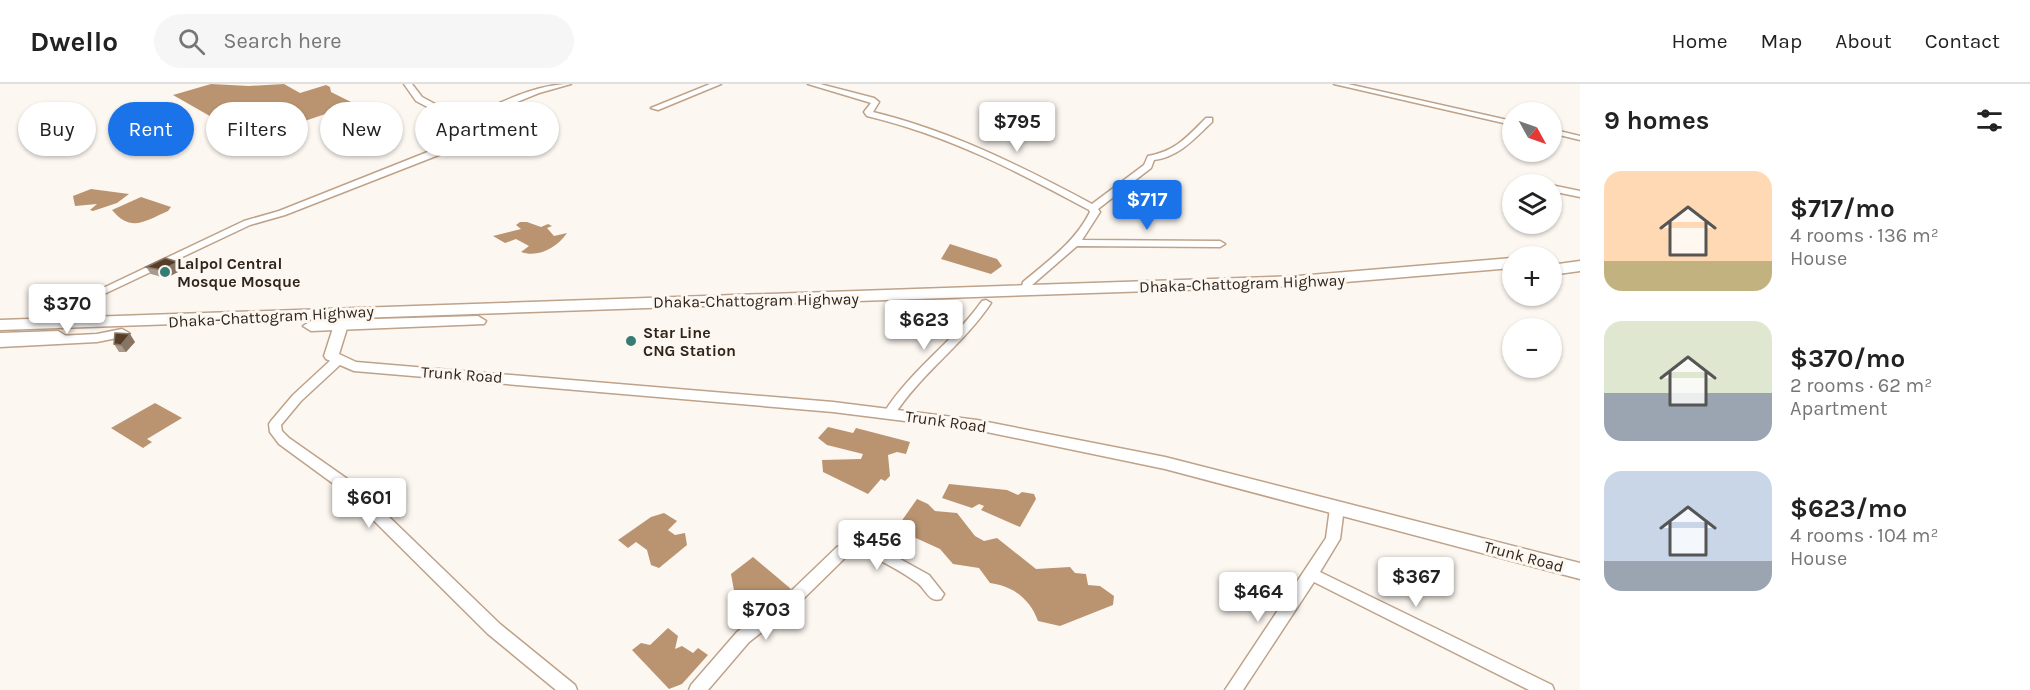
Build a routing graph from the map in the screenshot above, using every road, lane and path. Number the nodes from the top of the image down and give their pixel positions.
1 (408, 84) edge
2 (567, 84) edge
3 (717, 84) edge
4 (812, 84) edge
5 (1338, 84) edge
6 (425, 102) edge
7 (511, 102) edge
8 (655, 108) dead end
9 (1209, 120) dead end
10 (1502, 121) edge
11 (1562, 134) edge
12 (1580, 138) edge
13 (426, 156) edge
14 (1562, 190) edge
15 (1580, 194) edge
16 (1093, 208) junction
17 (1074, 243) junction
18 (1220, 244) dead end
19 (1580, 255) edge
20 (1562, 257) edge
21 (1502, 263) edge
22 (1580, 266) edge
23 (1562, 268) edge
24 (1502, 275) edge
25 (1026, 291) junction
26 (986, 303) junction
27 (500, 314) junction
28 (465, 315) junction
29 (43, 319) junction
30 (288, 320) junction
31 (136, 322) junction
32 (0, 323) edge
33 (341, 325) junction
34 (122, 333) junction
35 (0, 338) edge
36 (0, 343) edge
37 (337, 361) junction
38 (889, 414) junction
39 (1338, 508) junction
40 (1580, 571) edge
41 (1311, 574) junction
42 (936, 594) dead end
43 (569, 690) edge
44 (696, 690) edge
45 (1233, 690) edge
46 (1546, 690) edge

1 - 6 street
2 - 7 street
3 - 8 street
4 - 16 street
5 - 10 street
9 - 16 street
11 - 12 street
13 - 29 street
14 - 15 street
16 - 17 street
17 - 18 street
17 - 25 street
19 - 20 highway
21 - 25 highway, Dhaka-Chattogram Highway
22 - 23 highway
24 - 26 highway, Dhaka-Chattogram Highway
25 - 27 highway, Dhaka-Chattogram Highway
26 - 27 highway, Dhaka-Chattogram Highway
26 - 38 street
27 - 28 highway, Dhaka-Chattogram Highway
28 - 30 highway, Dhaka-Chattogram Highway
28 - 33 highway, Dhaka-Chattogram Highway
29 - 31 main road
29 - 32 main road
30 - 31 highway, Dhaka-Chattogram Highway
30 - 33 highway, Dhaka-Chattogram Highway
30 - 34 highway, Dhaka-Chattogram Highway
31 - 32 highway, Dhaka-Chattogram Highway
33 - 37 main road
34 - 35 highway, Dhaka-Chattogram Highway
34 - 36 main road
37 - 38 main road, Trunk Road
37 - 43 street
38 - 39 main road, Trunk Road
39 - 40 main road, Trunk Road
39 - 41 street
41 - 45 street
41 - 46 street
42 - 44 street

